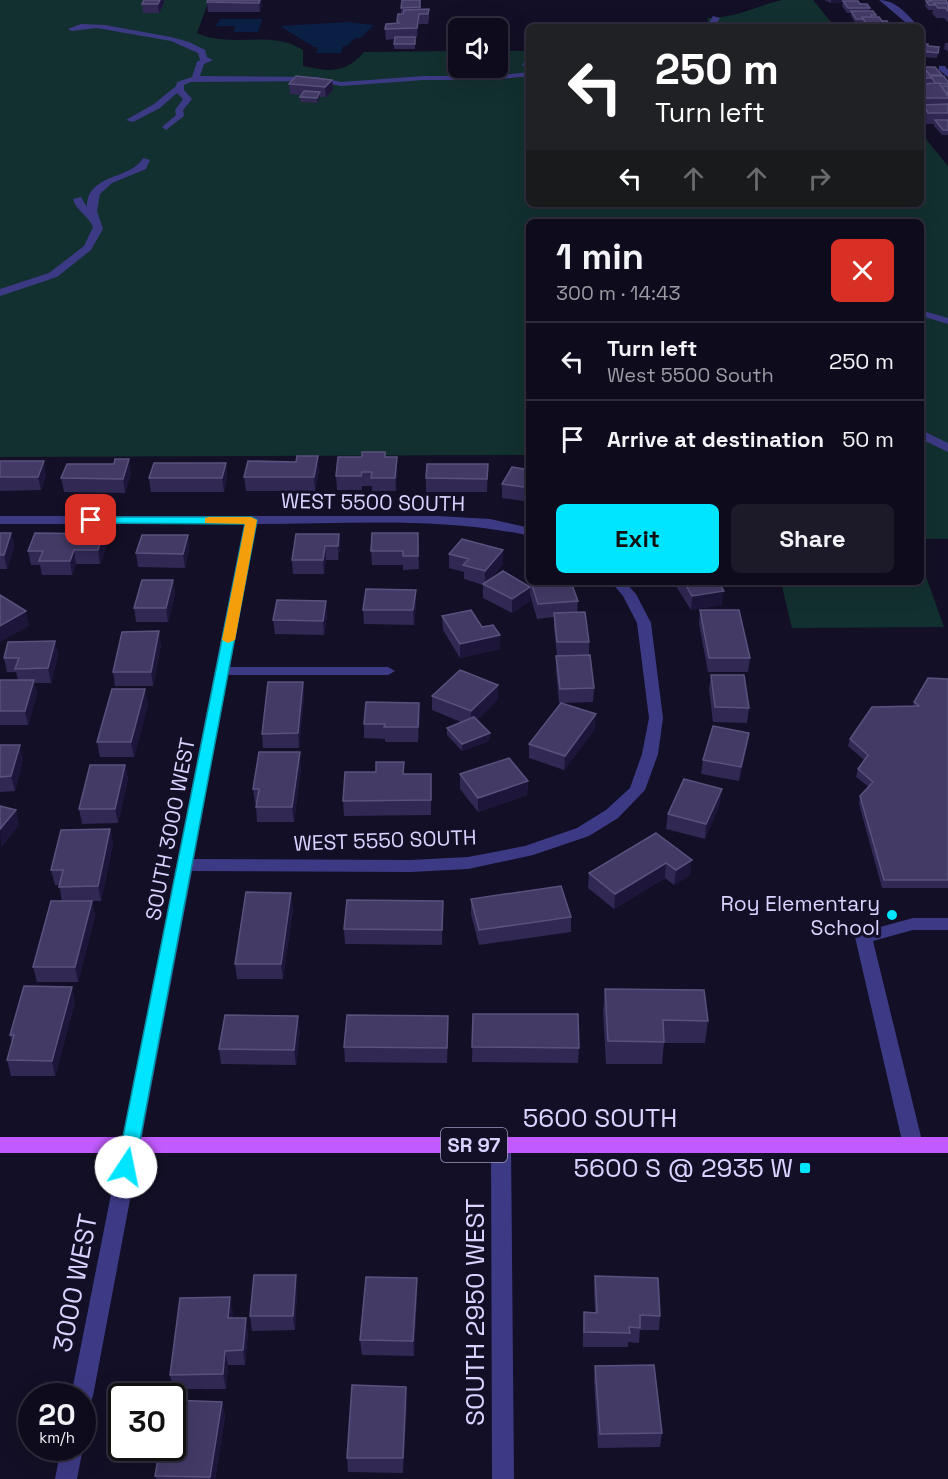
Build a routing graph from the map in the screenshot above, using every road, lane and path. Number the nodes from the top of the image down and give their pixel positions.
1 (883, 0) edge
2 (716, 18) dead end
3 (712, 24) edge
4 (912, 24) edge
5 (72, 29) dead end
6 (526, 73) edge
7 (195, 78) junction
8 (179, 91) junction
9 (130, 120) dead end
10 (166, 127) dead end
11 (146, 160) dead end
12 (92, 204) junction
13 (93, 218) junction
14 (0, 293) edge
15 (924, 314) edge
16 (948, 321) edge
17 (924, 436) edge
18 (948, 448) edge
19 (0, 520) edge
20 (251, 520) junction
21 (526, 531) edge
22 (621, 585) edge
23 (222, 670) junction
24 (388, 670) dead end
25 (184, 865) junction
26 (948, 924) edge
27 (0, 1145) edge
28 (130, 1145) junction
29 (501, 1145) junction
30 (913, 1145) junction
31 (948, 1145) edge
32 (84, 1383) edge
33 (69, 1461) edge
34 (66, 1479) edge
35 (503, 1479) edge

1 - 4 street
2 - 3 street
5 - 7 street
6 - 7 street
7 - 8 street
8 - 9 street
8 - 10 street
11 - 12 street
12 - 13 street
12 - 13 street
13 - 14 street
15 - 16 street
17 - 18 street
19 - 20 street, WEST 5500 SOUTH
20 - 21 street, WEST 5500 SOUTH
20 - 23 street, SOUTH 3000 WEST
22 - 25 street, WEST 5550 SOUTH
23 - 24 street
23 - 25 street, SOUTH 3000 WEST
25 - 28 street, SOUTH 3000 WEST
26 - 30 street
27 - 28 main road, 5600 SOUTH / SR 97
28 - 29 main road, 5600 SOUTH / SR 97
28 - 32 street, 3000 WEST
29 - 30 main road, 5600 SOUTH / SR 97
29 - 35 street, SOUTH 2950 WEST
30 - 31 main road, 5600 SOUTH / SR 97
33 - 34 street

